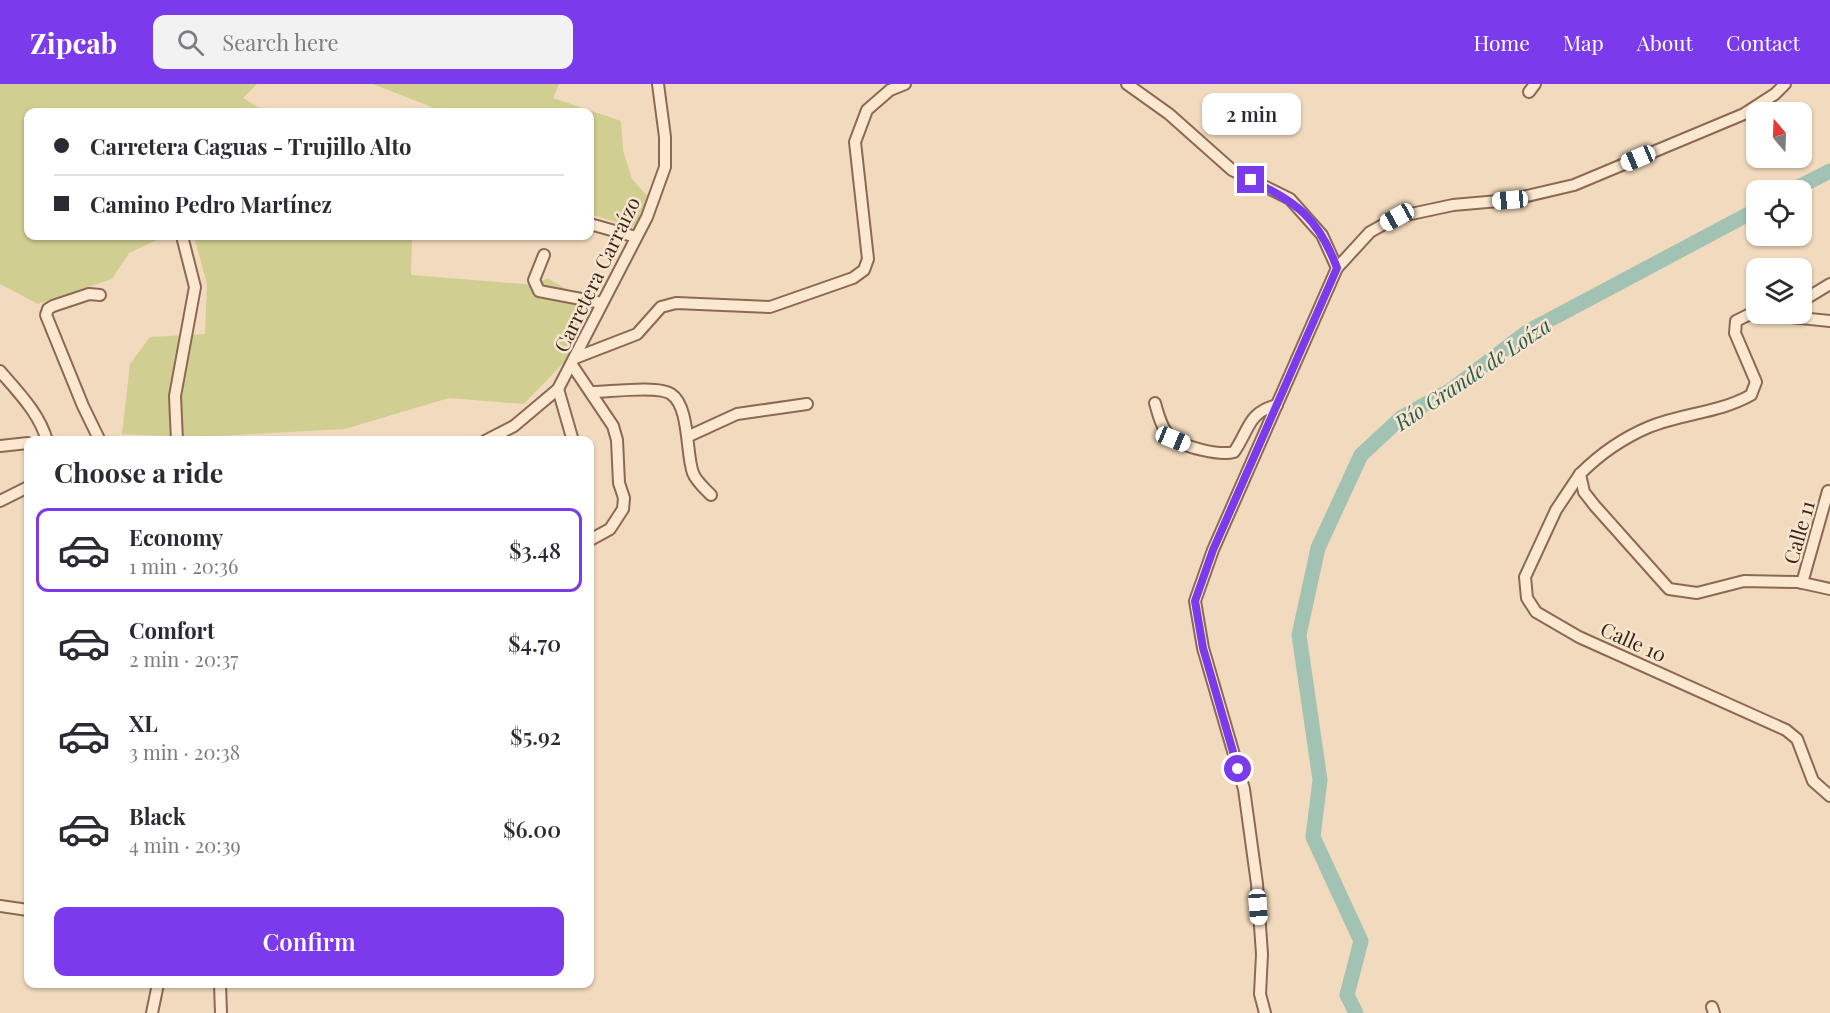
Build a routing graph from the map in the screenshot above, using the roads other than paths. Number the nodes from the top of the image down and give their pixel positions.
1 (658, 84) edge
2 (905, 84) edge
3 (1127, 84) edge
4 (1785, 84) edge
5 (594, 225) edge
6 (636, 237) junction
7 (183, 240) edge
8 (544, 255) dead end
9 (1337, 268) junction
10 (1830, 284) edge
11 (99, 295) dead end
12 (1812, 295) edge
13 (602, 303) junction
14 (1746, 316) edge
15 (1812, 318) edge
16 (1830, 321) edge
17 (574, 362) junction
18 (0, 371) edge
19 (558, 389) junction
20 (592, 392) junction
21 (1155, 403) dead end
22 (807, 404) dead end
23 (1277, 405) junction
24 (46, 436) edge
25 (98, 436) edge
26 (177, 436) edge
27 (495, 436) edge
28 (572, 436) edge
29 (689, 436) junction
30 (24, 443) edge
31 (0, 446) edge
32 (1580, 474) junction
33 (24, 489) edge
34 (1828, 491) dead end
35 (711, 495) dead end
36 (0, 501) edge
37 (594, 538) edge
38 (1802, 583) junction
39 (1830, 589) edge
40 (1830, 796) edge
41 (0, 906) edge
42 (24, 909) edge
43 (157, 988) edge
44 (220, 988) edge
45 (152, 1013) edge
46 (221, 1013) edge
47 (1265, 1013) edge

1 - 6 street, Carretera Carraízo
2 - 17 street
3 - 9 street
4 - 9 street
5 - 6 street
6 - 13 street, Carretera Carraízo
7 - 26 street
8 - 13 street
9 - 23 street
10 - 12 street
11 - 25 street
13 - 17 street, Carretera Carraízo
14 - 32 street, Calle 10
15 - 16 street
17 - 19 street, Carretera Carraízo
17 - 20 street
18 - 24 street
19 - 27 street, Carretera Carraízo
19 - 28 street
20 - 29 street
20 - 37 street
21 - 23 street
22 - 29 street
23 - 47 street
29 - 35 street
30 - 31 street
32 - 38 street
32 - 40 street, Calle 10
33 - 36 street
34 - 38 street, Calle 11
38 - 39 street
41 - 42 street
43 - 45 street
44 - 46 street

